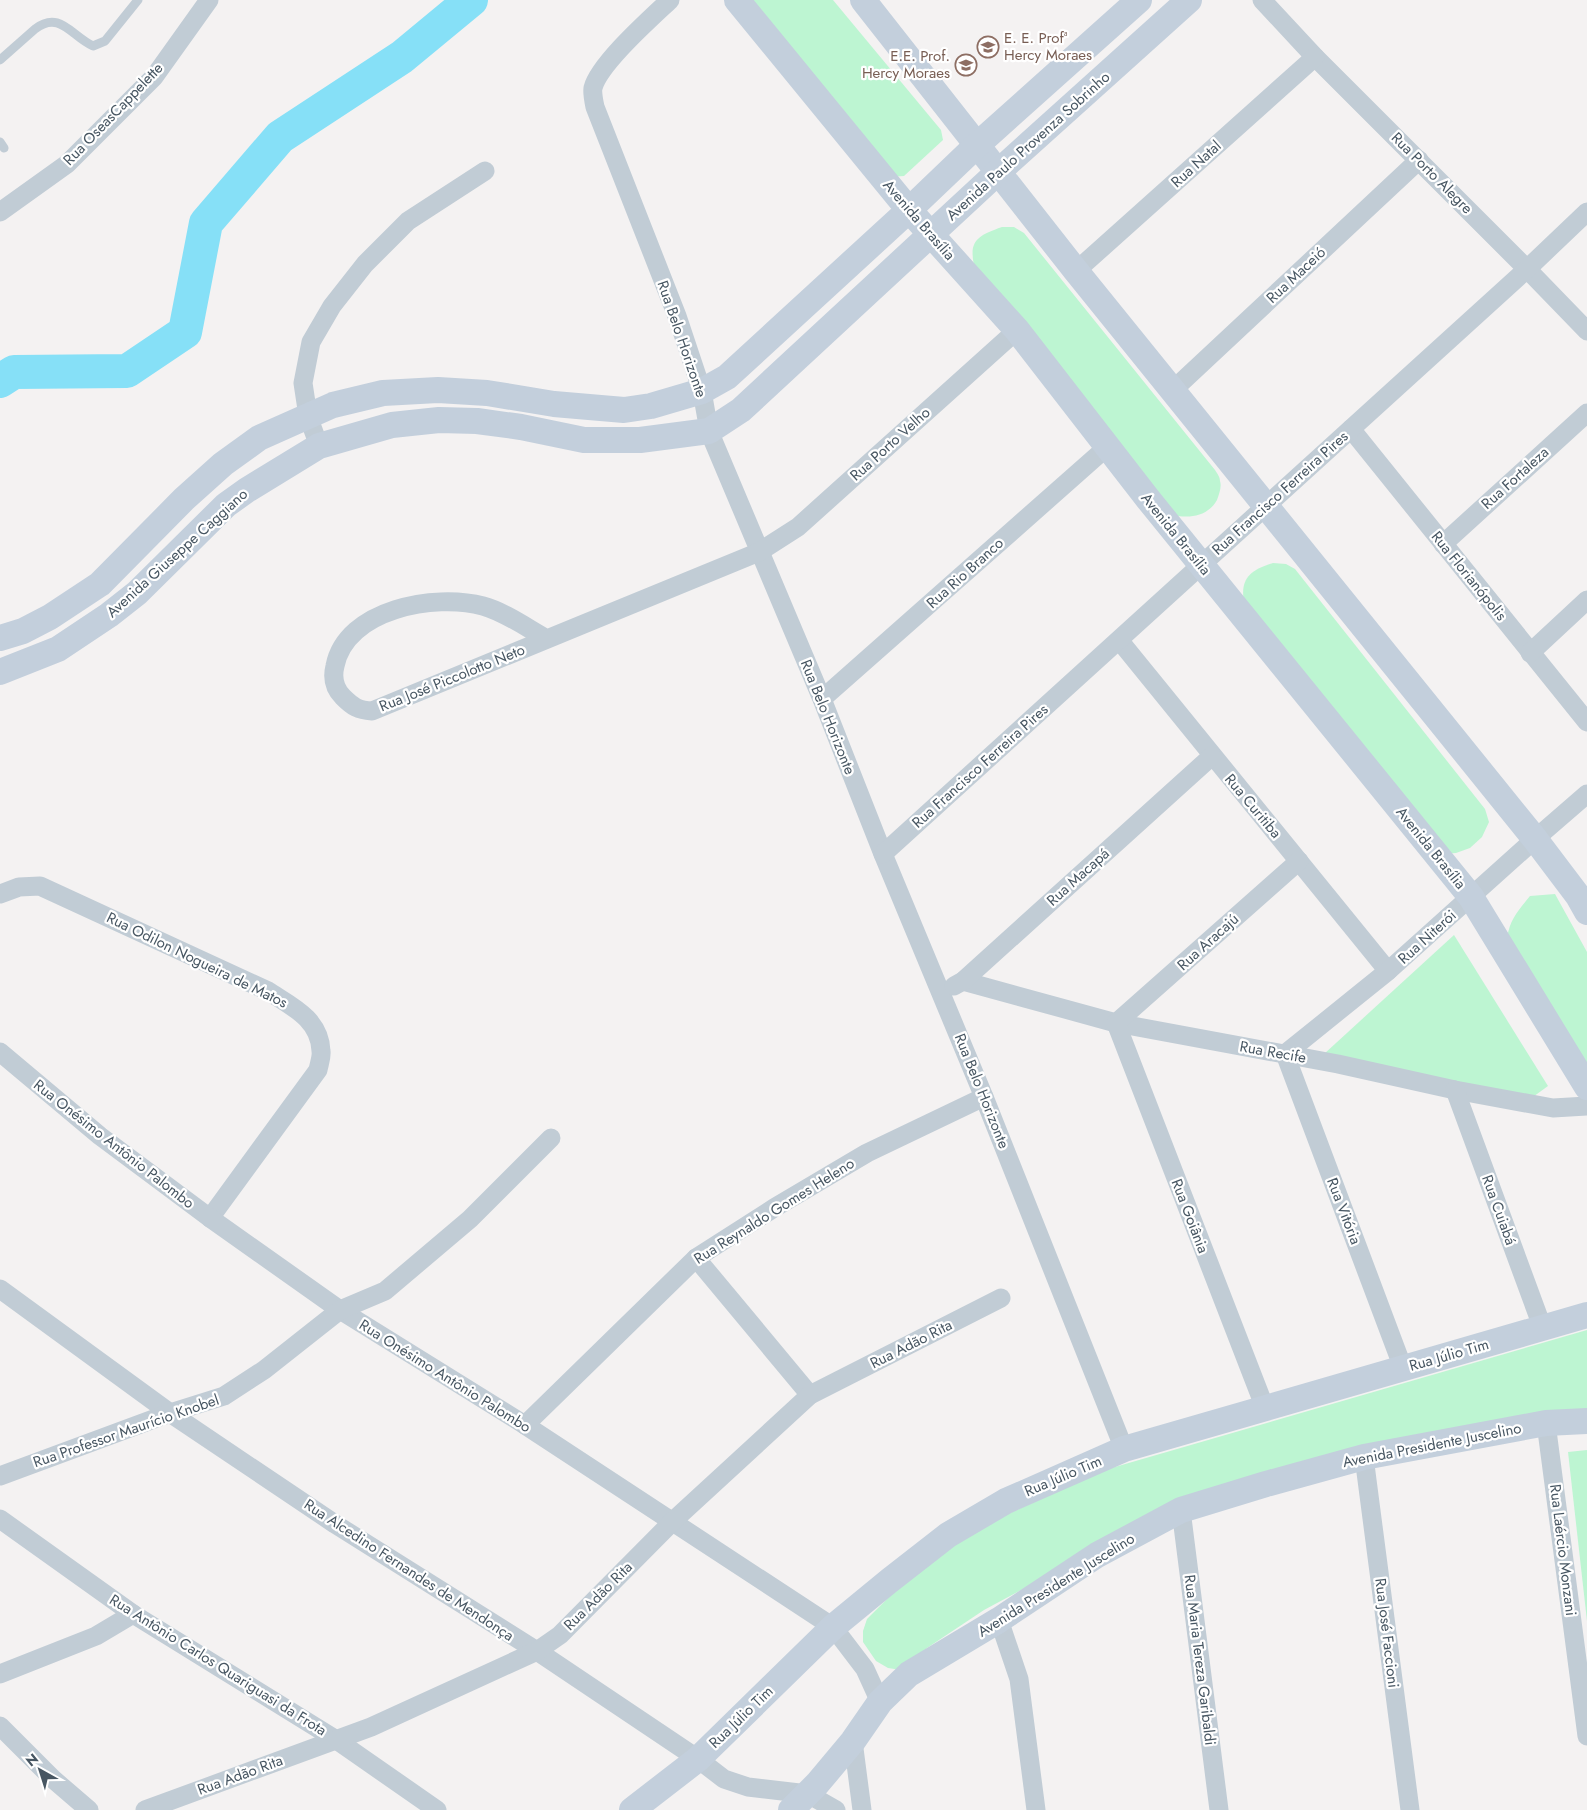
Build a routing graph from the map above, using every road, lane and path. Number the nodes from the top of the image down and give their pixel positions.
1 (138, 0) edge
2 (209, 0) edge
3 (670, 0) edge
4 (737, 0) edge
5 (863, 0) edge
6 (1139, 0) edge
7 (1189, 0) edge
8 (1262, 0) edge
9 (1276, 7) edge
10 (1315, 57) junction
11 (0, 60) edge
12 (976, 146) junction
13 (1419, 160) junction
14 (485, 171) dead end
15 (998, 172) junction
16 (909, 210) junction
17 (0, 212) edge
18 (1587, 212) edge
19 (930, 234) junction
20 (1527, 269) junction
21 (1076, 271) junction
22 (1017, 330) junction
23 (1587, 331) edge
24 (1174, 390) junction
25 (702, 391) junction
26 (1587, 413) edge
27 (308, 416) junction
28 (709, 430) junction
29 (1351, 430) junction
30 (319, 446) junction
31 (1108, 447) junction
32 (1267, 506) junction
33 (1443, 544) junction
34 (759, 552) junction
35 (1201, 565) junction
36 (1587, 600) edge
37 (0, 638) edge
38 (547, 639) junction
39 (1119, 640) junction
40 (1530, 653) junction
41 (0, 672) edge
42 (822, 699) junction
43 (1587, 722) edge
44 (1212, 756) junction
45 (1587, 794) edge
46 (1535, 839) junction
47 (882, 854) junction
48 (1299, 861) junction
49 (0, 894) edge
50 (1471, 897) junction
51 (1587, 912) edge
52 (1388, 971) junction
53 (963, 980) junction
54 (942, 994) junction
55 (1116, 1023) junction
56 (0, 1052) edge
57 (1285, 1054) junction
58 (1587, 1087) edge
59 (1455, 1090) junction
60 (984, 1097) junction
61 (1587, 1106) edge
62 (551, 1138) dead end
63 (210, 1218) junction
64 (696, 1258) junction
65 (0, 1290) edge
66 (1001, 1298) dead end
67 (340, 1310) junction
68 (1587, 1315) edge
69 (1543, 1329) junction
70 (1403, 1368) junction
71 (810, 1395) junction
72 (1265, 1408) junction
73 (170, 1413) junction
74 (1587, 1421) edge
75 (1546, 1423) junction
76 (525, 1425) junction
77 (1124, 1450) junction
78 (1364, 1457) junction
79 (0, 1476) edge
80 (1181, 1510) junction
81 (0, 1519) edge
82 (673, 1520) junction
83 (133, 1614) junction
84 (999, 1620) junction
85 (834, 1627) junction
86 (537, 1652) junction
87 (0, 1674) edge
88 (880, 1702) junction
89 (0, 1726) edge
90 (1587, 1736) edge
91 (335, 1739) junction
92 (853, 1741) junction
93 (698, 1758) junction
94 (799, 1802) edge
95 (89, 1810) edge
96 (145, 1810) edge
97 (438, 1810) edge
98 (632, 1810) edge
99 (836, 1810) edge
100 (862, 1810) edge
101 (1036, 1810) edge
102 (1219, 1810) edge
103 (1410, 1810) edge

1 - 11 lane
2 - 17 street, Rua OseasCappelette
3 - 25 street, Rua Belo Horizonte
4 - 16 main road, Avenida Brasília
5 - 12 main road
6 - 12 main road
7 - 15 main road, Avenida Paulo Provenza Sobrinho
8 - 9 street, Rua Porto Alegre
9 - 10 street, Rua Porto Alegre
10 - 13 street, Rua Porto Alegre
10 - 21 street, Rua Natal
12 - 15 main road
12 - 16 main road
13 - 20 street, Rua Porto Alegre
13 - 24 street, Rua Maceió
14 - 27 street
15 - 19 main road, Avenida Paulo Provenza Sobrinho
15 - 21 main road
16 - 19 main road, Avenida Brasília
16 - 25 main road
18 - 20 street, Rua Francisco Ferreira Pires
19 - 22 main road, Avenida Brasília
19 - 28 main road, Avenida Paulo Provenza Sobrinho
20 - 23 street, Rua Porto Alegre
20 - 29 street, Rua Francisco Ferreira Pires
21 - 24 main road
22 - 31 main road, Avenida Brasília
22 - 34 street, Rua Porto Velho
24 - 32 main road
25 - 27 main road, Avenida Giuseppe Caggiano
25 - 28 street, Rua Belo Horizonte
26 - 33 street, Rua Fortaleza
27 - 30 street
27 - 37 main road, Avenida Giuseppe Caggiano
28 - 30 main road, Avenida Giuseppe Caggiano
28 - 34 street, Rua Belo Horizonte
29 - 32 street, Rua Francisco Ferreira Pires
29 - 33 street, Rua Florianópolis
30 - 41 main road, Avenida Giuseppe Caggiano
31 - 35 main road, Avenida Brasília
31 - 42 street, Rua Rio Branco
32 - 35 street, Rua Francisco Ferreira Pires
32 - 46 main road
33 - 40 street, Rua Florianópolis
34 - 38 street, Rua José Piccolotto Neto
34 - 42 street, Rua Belo Horizonte
35 - 39 street, Rua Francisco Ferreira Pires
35 - 50 main road, Avenida Brasília
36 - 40 street
38 - 38 street, Rua José Piccolotto Neto
39 - 44 street, Rua Curitiba
39 - 47 street, Rua Francisco Ferreira Pires
40 - 43 street, Rua Florianópolis
42 - 47 street, Rua Belo Horizonte
44 - 48 street, Rua Curitiba
44 - 53 street, Rua Macapá
45 - 46 street, Rua Niterói
46 - 50 street, Rua Niterói
46 - 51 main road
47 - 54 street, Rua Belo Horizonte
48 - 52 street, Rua Curitiba
48 - 55 street, Rua Aracajú
49 - 63 street, Rua Odilon Nogueira de Matos
50 - 52 street, Rua Niterói
50 - 58 main road, Avenida Brasília
52 - 57 street, Rua Niterói
53 - 54 street, Rua Macapá
53 - 55 street, Rua Recife
54 - 60 street, Rua Belo Horizonte
55 - 57 street, Rua Recife
55 - 72 street, Rua Goiânia
56 - 63 street, Rua Onésimo Antônio Palombo
57 - 59 street, Rua Recife
57 - 70 street, Rua Vitória
59 - 61 street, Rua Recife
59 - 69 street, Rua Cuiabá
60 - 64 street, Rua Reynaldo Gomes Heleno
60 - 77 street, Rua Belo Horizonte
62 - 67 street, Rua Professor Maurício Knobel
63 - 67 street, Rua Onésimo Antônio Palombo
64 - 71 street
64 - 76 street, Rua Reynaldo Gomes Heleno
65 - 73 street, Rua Alcedino Fernandes de Mendonça
66 - 71 street, Rua Adão Rita
67 - 73 street, Rua Professor Maurício Knobel
67 - 76 street, Rua Onésimo Antônio Palombo
68 - 69 main road, Rua Júlio Tim
69 - 70 main road, Rua Júlio Tim
70 - 72 main road, Rua Júlio Tim
71 - 82 street, Rua Adão Rita
72 - 77 main road, Rua Júlio Tim
73 - 79 street, Rua Professor Maurício Knobel
73 - 86 street, Rua Alcedino Fernandes de Mendonça
74 - 75 main road, Avenida Presidente Juscelino
75 - 78 main road, Avenida Presidente Juscelino
75 - 90 street, Rua Laércio Monzani
76 - 82 street, Rua Onésimo Antônio Palombo
77 - 85 main road, Rua Júlio Tim
78 - 80 main road, Avenida Presidente Juscelino
78 - 103 street, Rua José Faccioni
80 - 84 main road, Avenida Presidente Juscelino
80 - 102 street, Rua Maria Tereza Garibaldi
81 - 83 street, Rua Antônio Carlos Quariguasi da Frota
82 - 85 street, Rua Onésimo Antônio Palombo
82 - 86 street, Rua Adão Rita
83 - 87 street
83 - 91 street, Rua Antônio Carlos Quariguasi da Frota
84 - 88 main road, Avenida Presidente Juscelino
84 - 101 street
85 - 88 street, Rua Onésimo Antônio Palombo
85 - 93 main road, Rua Júlio Tim
86 - 91 street, Rua Adão Rita
86 - 93 street, Rua Alcedino Fernandes de Mendonça
88 - 92 main road, Avenida Presidente Juscelino
89 - 95 street
91 - 96 street, Rua Adão Rita
91 - 97 street, Rua Antônio Carlos Quariguasi da Frota
92 - 94 main road, Avenida Presidente Juscelino
92 - 100 street
93 - 94 street, Rua Alcedino Fernandes de Mendonça
93 - 98 main road, Rua Júlio Tim
94 - 99 street, Rua Alcedino Fernandes de Mendonça

